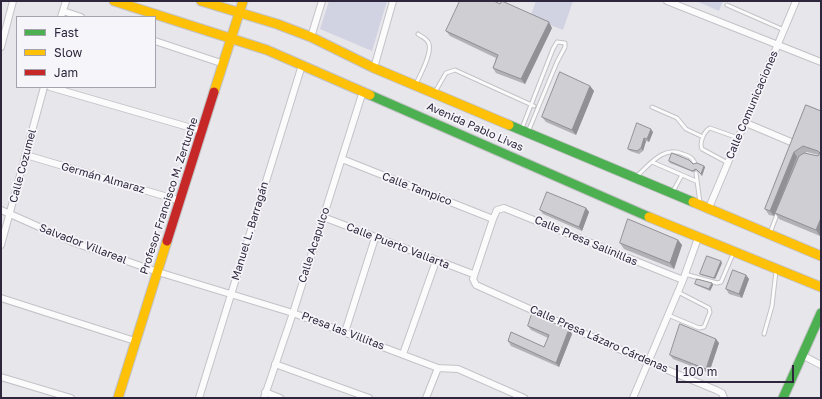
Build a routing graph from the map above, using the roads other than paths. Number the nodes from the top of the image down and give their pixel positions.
1 (13, 1) edge
2 (66, 1) edge
3 (114, 1) edge
4 (202, 1) edge
5 (243, 1) edge
6 (322, 1) edge
7 (393, 1) edge
8 (667, 1) edge
9 (796, 1) edge
10 (727, 4) dead end
11 (239, 12) junction
12 (62, 14) edge
13 (75, 16) edge
14 (784, 30) junction
15 (418, 34) dead end
16 (310, 37) junction
17 (231, 38) junction
18 (156, 42) edge
19 (778, 45) junction
20 (1, 47) edge
21 (821, 62) edge
22 (224, 64) junction
23 (302, 65) junction
24 (374, 68) junction
25 (415, 85) junction
26 (44, 88) edge
27 (53, 88) edge
28 (362, 91) junction
29 (434, 94) junction
30 (532, 105) junction
31 (537, 107) junction
32 (652, 108) dead end
33 (746, 123) junction
34 (202, 131) junction
35 (524, 132) junction
36 (703, 136) junction
37 (739, 138) junction
38 (791, 142) edge
39 (26, 155) junction
40 (342, 159) junction
41 (652, 162) junction
42 (695, 163) edge
43 (728, 163) junction
44 (696, 173) edge
45 (682, 174) junction
46 (635, 179) junction
47 (696, 181) junction
48 (671, 194) junction
49 (181, 201) junction
50 (781, 206) edge
51 (704, 208) junction
52 (1, 210) edge
53 (10, 213) junction
54 (323, 217) junction
55 (493, 218) junction
56 (769, 234) junction
57 (375, 238) junction
58 (698, 238) junction
59 (1, 245) edge
60 (734, 252) junction
61 (821, 256) edge
62 (436, 261) junction
63 (777, 269) junction
64 (158, 272) junction
65 (473, 274) junction
66 (684, 277) junction
67 (821, 286) edge
68 (678, 292) junction
69 (231, 294) junction
70 (1, 298) edge
71 (821, 312) edge
72 (293, 313) junction
73 (668, 315) junction
74 (345, 332) junction
75 (764, 334) dead end
76 (135, 341) junction
77 (403, 354) junction
78 (802, 355) junction
79 (648, 362) junction
80 (275, 364) junction
81 (821, 365) edge
82 (438, 368) junction
83 (1, 377) edge
84 (264, 395) edge
85 (724, 397) edge
86 (71, 398) edge
87 (118, 398) edge
88 (199, 398) edge
89 (280, 398) edge
90 (369, 398) edge
91 (426, 398) edge
92 (524, 398) edge
93 (633, 398) edge
94 (783, 398) edge

1 - 20 street
2 - 12 street
3 - 17 main road, Avenida Pablo Livas
4 - 11 main road, Avenida Pablo Livas
5 - 11 main road, Profesor Francisco M. Zertuche
6 - 16 street
7 - 24 street
8 - 19 street
9 - 14 street, Calle Comunicaciones
10 - 14 lane
11 - 16 main road, Avenida Pablo Livas
11 - 17 main road, Profesor Francisco M. Zertuche
12 - 13 street
14 - 19 street, Calle Comunicaciones
15 - 25 lane
16 - 24 main road, Avenida Pablo Livas
17 - 22 main road, Profesor Francisco M. Zertuche
17 - 23 main road, Avenida Pablo Livas
18 - 22 street
19 - 21 street
19 - 33 street, Calle Comunicaciones
22 - 34 main road, Profesor Francisco M. Zertuche
23 - 28 main road, Avenida Pablo Livas
23 - 69 street, Manuel L. Barragán
24 - 25 main road, Avenida Pablo Livas
25 - 29 main road, Avenida Pablo Livas
26 - 39 street, Calle Cozumel
27 - 34 street
28 - 40 street, Calle Acapulco
28 - 58 main road, Avenida Pablo Livas
29 - 30 lane
29 - 35 main road, Avenida Pablo Livas
30 - 31 lane
30 - 31 lane
30 - 35 lane
31 - 35 lane
32 - 36 lane
33 - 37 street, Calle Comunicaciones
33 - 38 street
34 - 49 main road, Profesor Francisco M. Zertuche
35 - 46 main road, Avenida Pablo Livas
36 - 37 lane
36 - 43 lane
37 - 43 street, Calle Comunicaciones
39 - 49 street, Germán Almaraz
39 - 53 street, Calle Cozumel
40 - 54 street, Calle Acapulco
40 - 55 street, Calle Tampico
41 - 42 lane
41 - 45 lane
41 - 46 lane
43 - 51 street, Calle Comunicaciones
44 - 47 lane
45 - 47 lane
45 - 48 lane
46 - 48 main road, Avenida Pablo Livas
47 - 51 lane
48 - 51 main road, Avenida Pablo Livas
49 - 64 main road, Profesor Francisco M. Zertuche
50 - 56 lane
51 - 56 main road, Avenida Pablo Livas
52 - 53 street, Salvador Villareal
53 - 59 street, Calle Cozumel
53 - 64 street, Salvador Villareal
54 - 57 street, Calle Puerto Vallarta
54 - 72 street, Calle Acapulco
55 - 65 street
55 - 66 street, Calle Presa Salinillas
56 - 61 main road, Avenida Pablo Livas
57 - 62 street, Calle Puerto Vallarta
57 - 74 street
58 - 60 main road, Avenida Pablo Livas
58 - 66 street
60 - 63 main road, Avenida Pablo Livas
60 - 66 lane
62 - 65 street, Calle Puerto Vallarta
62 - 77 street
63 - 67 main road, Avenida Pablo Livas
63 - 75 lane
64 - 69 street, Presa las Villitas
64 - 76 main road, Profesor Francisco M. Zertuche
65 - 79 street, Calle Presa Lázaro Cárdenas
66 - 68 street
68 - 73 street
68 - 73 lane
69 - 72 street, Presa las Villitas
69 - 88 street, Manuel L. Barragán
70 - 76 street
71 - 78 main road
72 - 74 street, Presa las Villitas
72 - 80 street, Calle Acapulco
73 - 79 street
74 - 77 street, Presa las Villitas
76 - 87 main road, Profesor Francisco M. Zertuche
77 - 82 street, Presa las Villitas
78 - 81 street
78 - 94 main road
79 - 85 street, Calle Presa Lázaro Cárdenas
79 - 93 street
80 - 84 street, Calle Acapulco
80 - 90 street
82 - 91 street
82 - 92 street, Presa las Villitas
83 - 86 street
84 - 89 street

